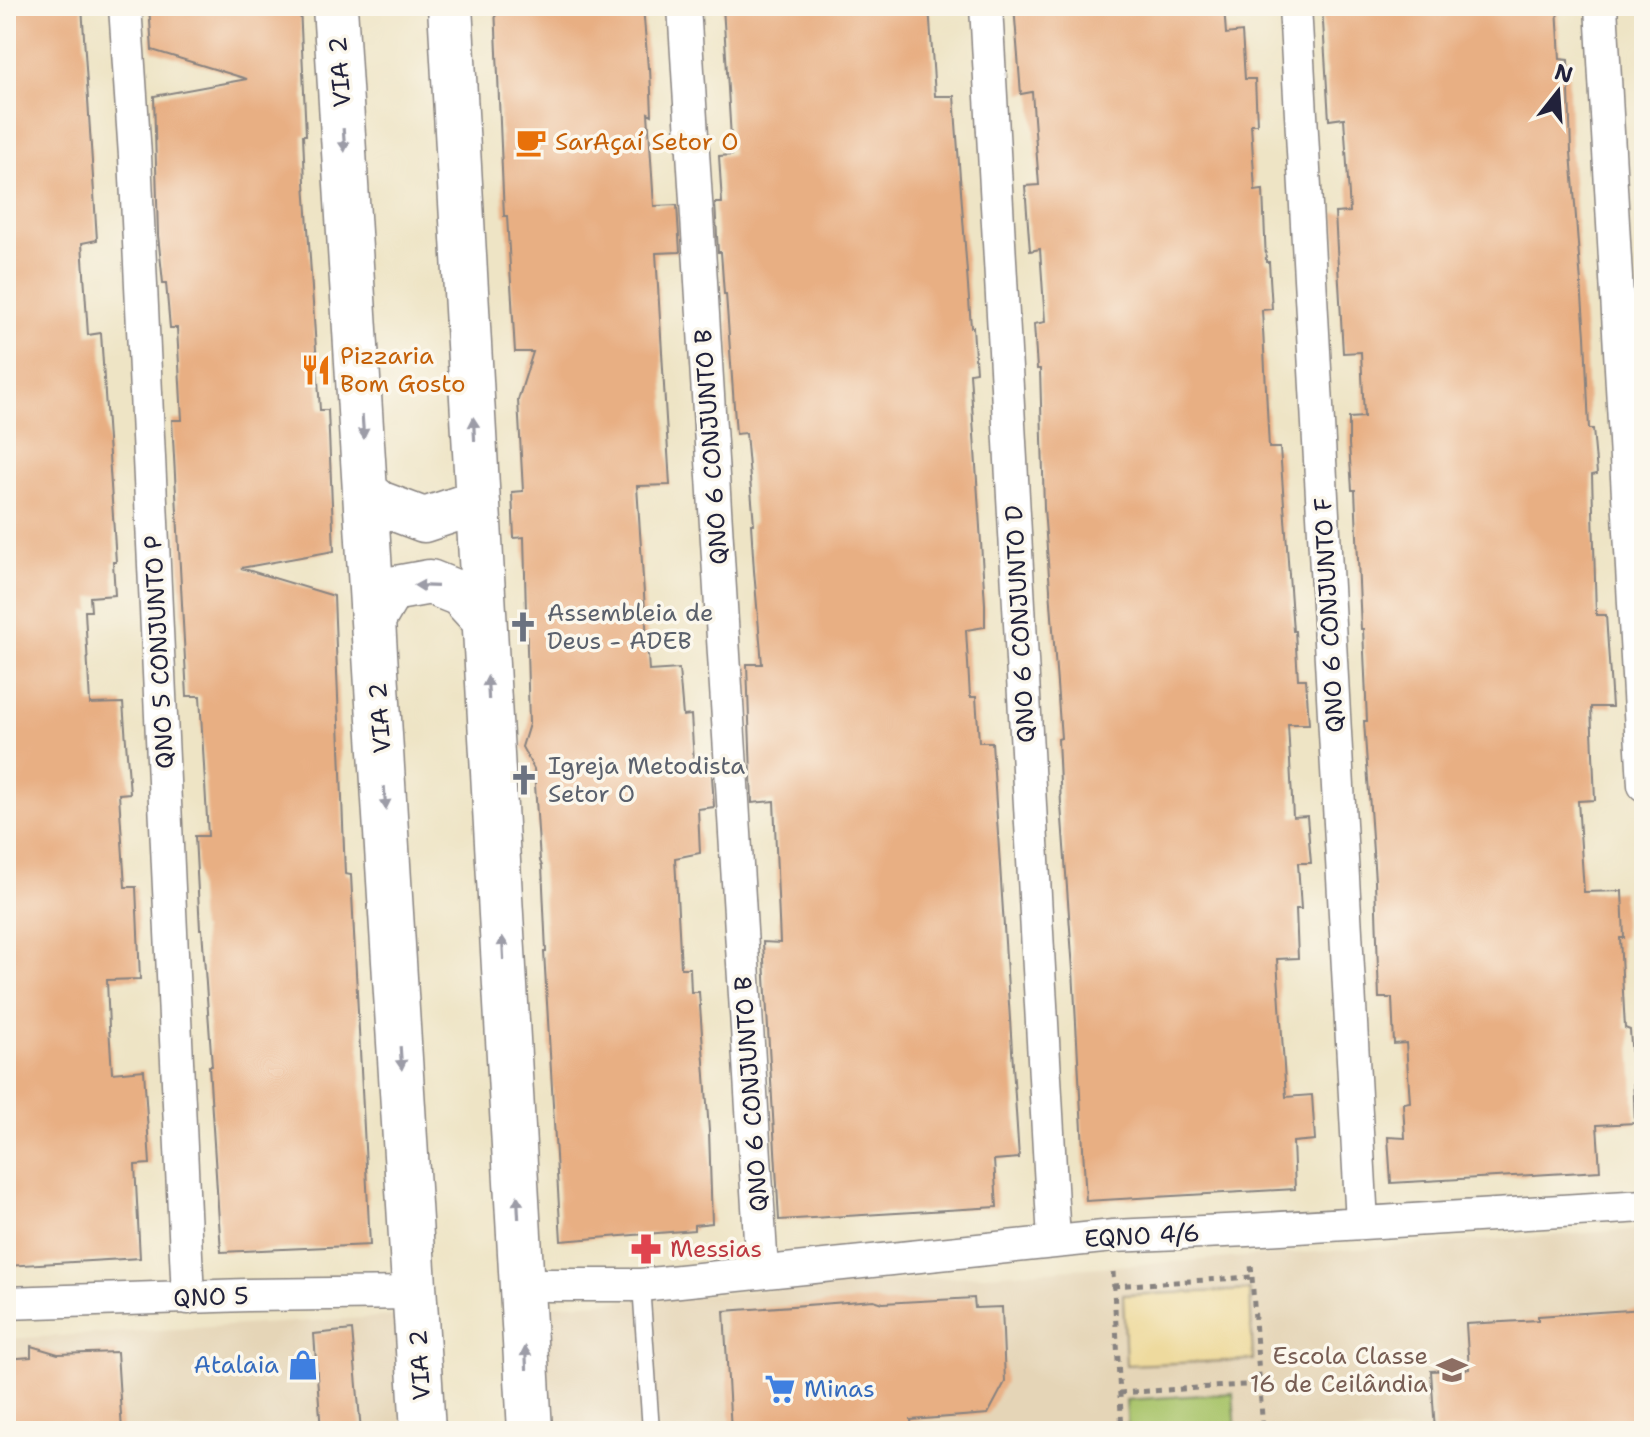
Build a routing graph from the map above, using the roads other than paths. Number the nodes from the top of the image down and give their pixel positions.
1 (125, 6) edge
2 (335, 6) edge
3 (450, 6) edge
4 (684, 6) edge
5 (986, 6) edge
6 (1295, 6) edge
7 (1601, 6) edge
8 (367, 493) junction
9 (478, 502) junction
10 (373, 620) junction
11 (484, 620) junction
12 (1644, 785) edge
13 (1644, 1206) edge
14 (1362, 1223) junction
15 (1054, 1241) junction
16 (762, 1271) junction
17 (522, 1285) junction
18 (641, 1285) junction
19 (415, 1293) junction
20 (188, 1298) junction
21 (6, 1303) edge
22 (423, 1431) edge
23 (530, 1431) edge
24 (651, 1431) edge

1 - 20 street, QNO 5 CONJUNTO P
2 -> 8 main road, VIA 2
9 -> 3 main road
4 - 16 street, QNO 6 CONJUNTO B
5 - 15 street, QNO 6 CONJUNTO D
6 - 14 street, QNO 6 CONJUNTO F
7 - 12 street
8 - 9 main road
8 - 10 main road, VIA 2
9 - 11 main road
11 -> 10 main road
10 -> 19 main road, VIA 2
17 -> 11 main road
13 - 14 street, EQNO 4/6
14 - 15 street, EQNO 4/6
15 - 16 street, EQNO 4/6
16 - 18 street, EQNO 4/6
17 - 18 street, EQNO 4/6
23 -> 17 main road
18 - 24 lane
19 - 20 street, QNO 5
19 - 22 main road, VIA 2
20 - 21 street, QNO 5

